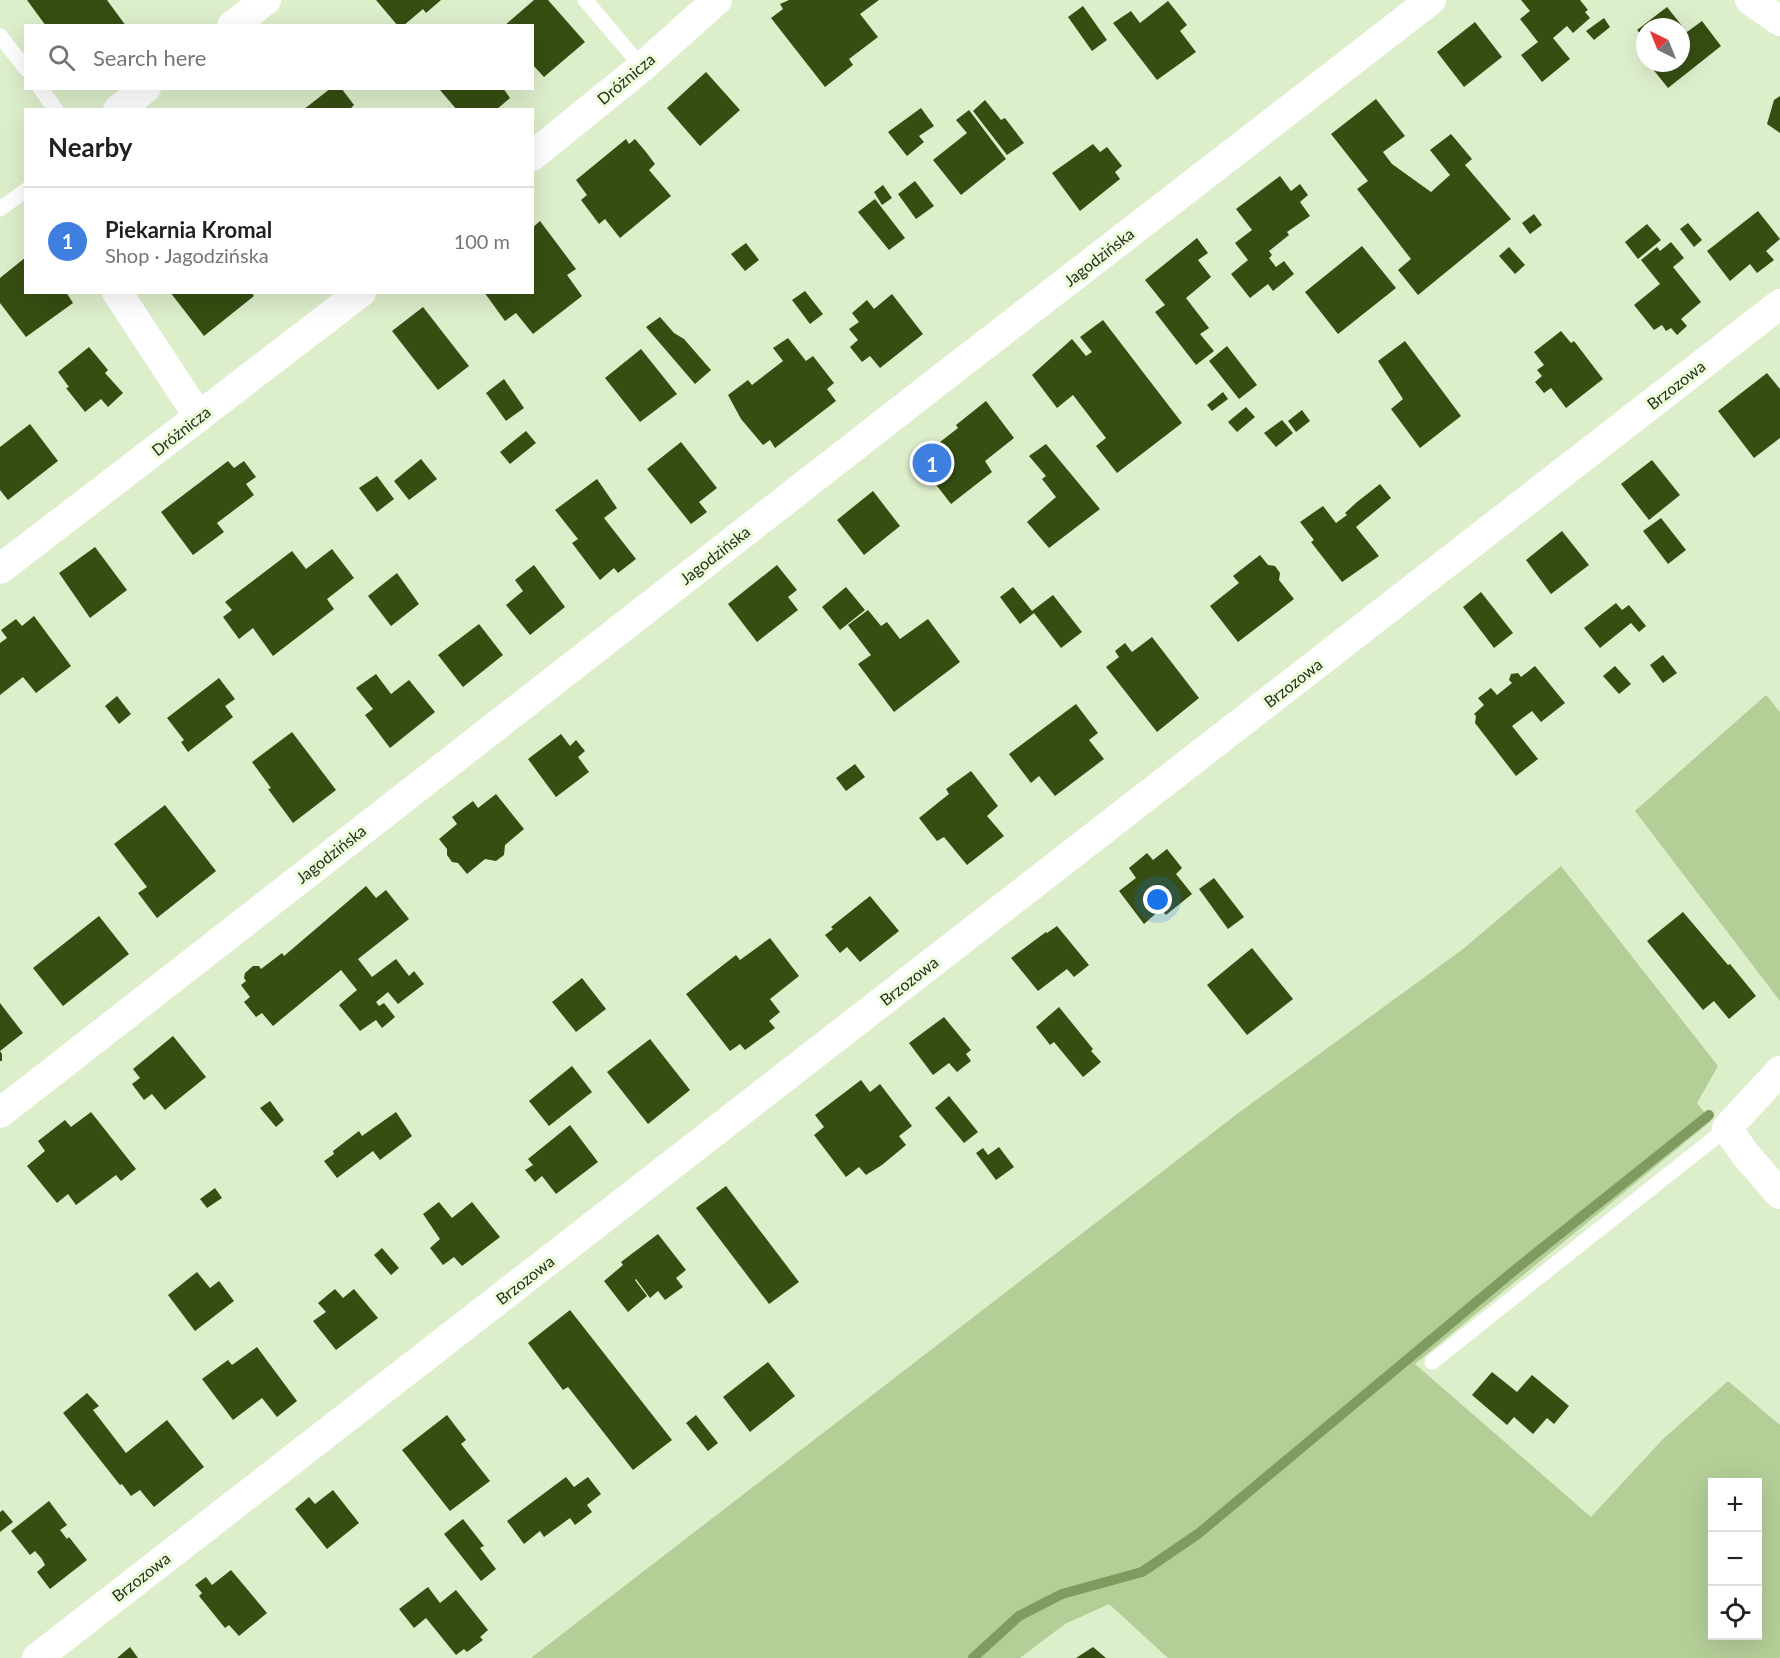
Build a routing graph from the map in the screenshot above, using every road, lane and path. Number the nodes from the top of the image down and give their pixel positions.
1 (266, 0) edge
2 (585, 0) edge
3 (717, 0) edge
4 (1431, 0) edge
5 (1750, 0) edge
6 (1780, 21) edge
7 (235, 24) edge
8 (0, 36) edge
9 (24, 66) edge
10 (642, 67) junction
11 (41, 90) edge
12 (143, 90) edge
13 (55, 108) edge
14 (121, 108) edge
15 (534, 154) edge
16 (24, 191) edge
17 (0, 209) edge
18 (118, 294) edge
19 (358, 294) edge
20 (1780, 304) edge
21 (199, 417) junction
22 (0, 569) edge
23 (1780, 1071) edge
24 (0, 1113) edge
25 (1727, 1128) junction
26 (1780, 1194) edge
27 (1432, 1362) dead end
28 (37, 1658) edge

1 - 7 street
2 - 10 lane
3 - 10 street, Dróżnicza
4 - 24 street, Jagodzińska
5 - 6 street
8 - 9 lane
10 - 15 street, Dróżnicza
11 - 13 lane
12 - 14 street
16 - 17 lane
18 - 21 street
19 - 21 street, Dróżnicza
20 - 28 street, Brzozowa
21 - 22 street, Dróżnicza
23 - 25 street
25 - 26 street
25 - 27 lane

